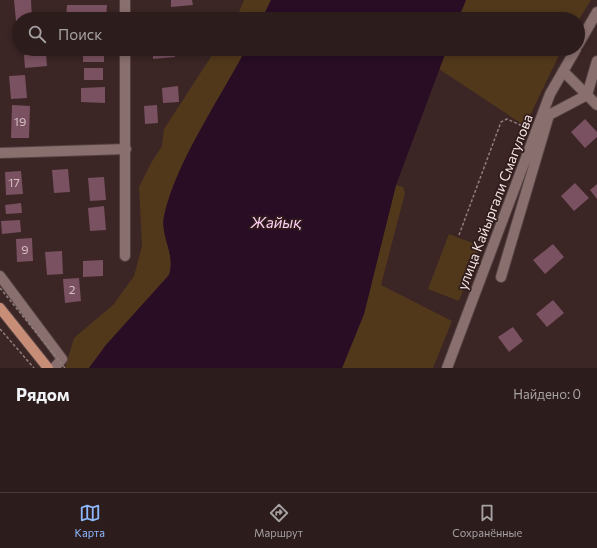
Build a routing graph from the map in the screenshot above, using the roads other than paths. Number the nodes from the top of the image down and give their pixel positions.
1 (125, 0) edge
2 (125, 12) edge
3 (597, 12) edge
4 (585, 33) edge
5 (125, 56) edge
6 (572, 56) edge
7 (597, 61) edge
8 (564, 71) junction
9 (587, 95) junction
10 (597, 105) edge
11 (126, 149) junction
12 (0, 153) edge
13 (125, 256) dead end
14 (0, 276) edge
15 (500, 277) dead end
16 (0, 308) edge
17 (64, 363) edge
18 (48, 368) edge
19 (54, 368) edge
20 (447, 368) edge

1 - 2 street
3 - 4 street
5 - 11 street
6 - 8 street, улица Кайыргали Смагулова
7 - 9 street
8 - 9 street
8 - 20 street, улица Кайыргали Смагулова
9 - 10 street
9 - 15 street
11 - 12 street
11 - 13 street
14 - 17 street
16 - 18 main road
17 - 19 street

